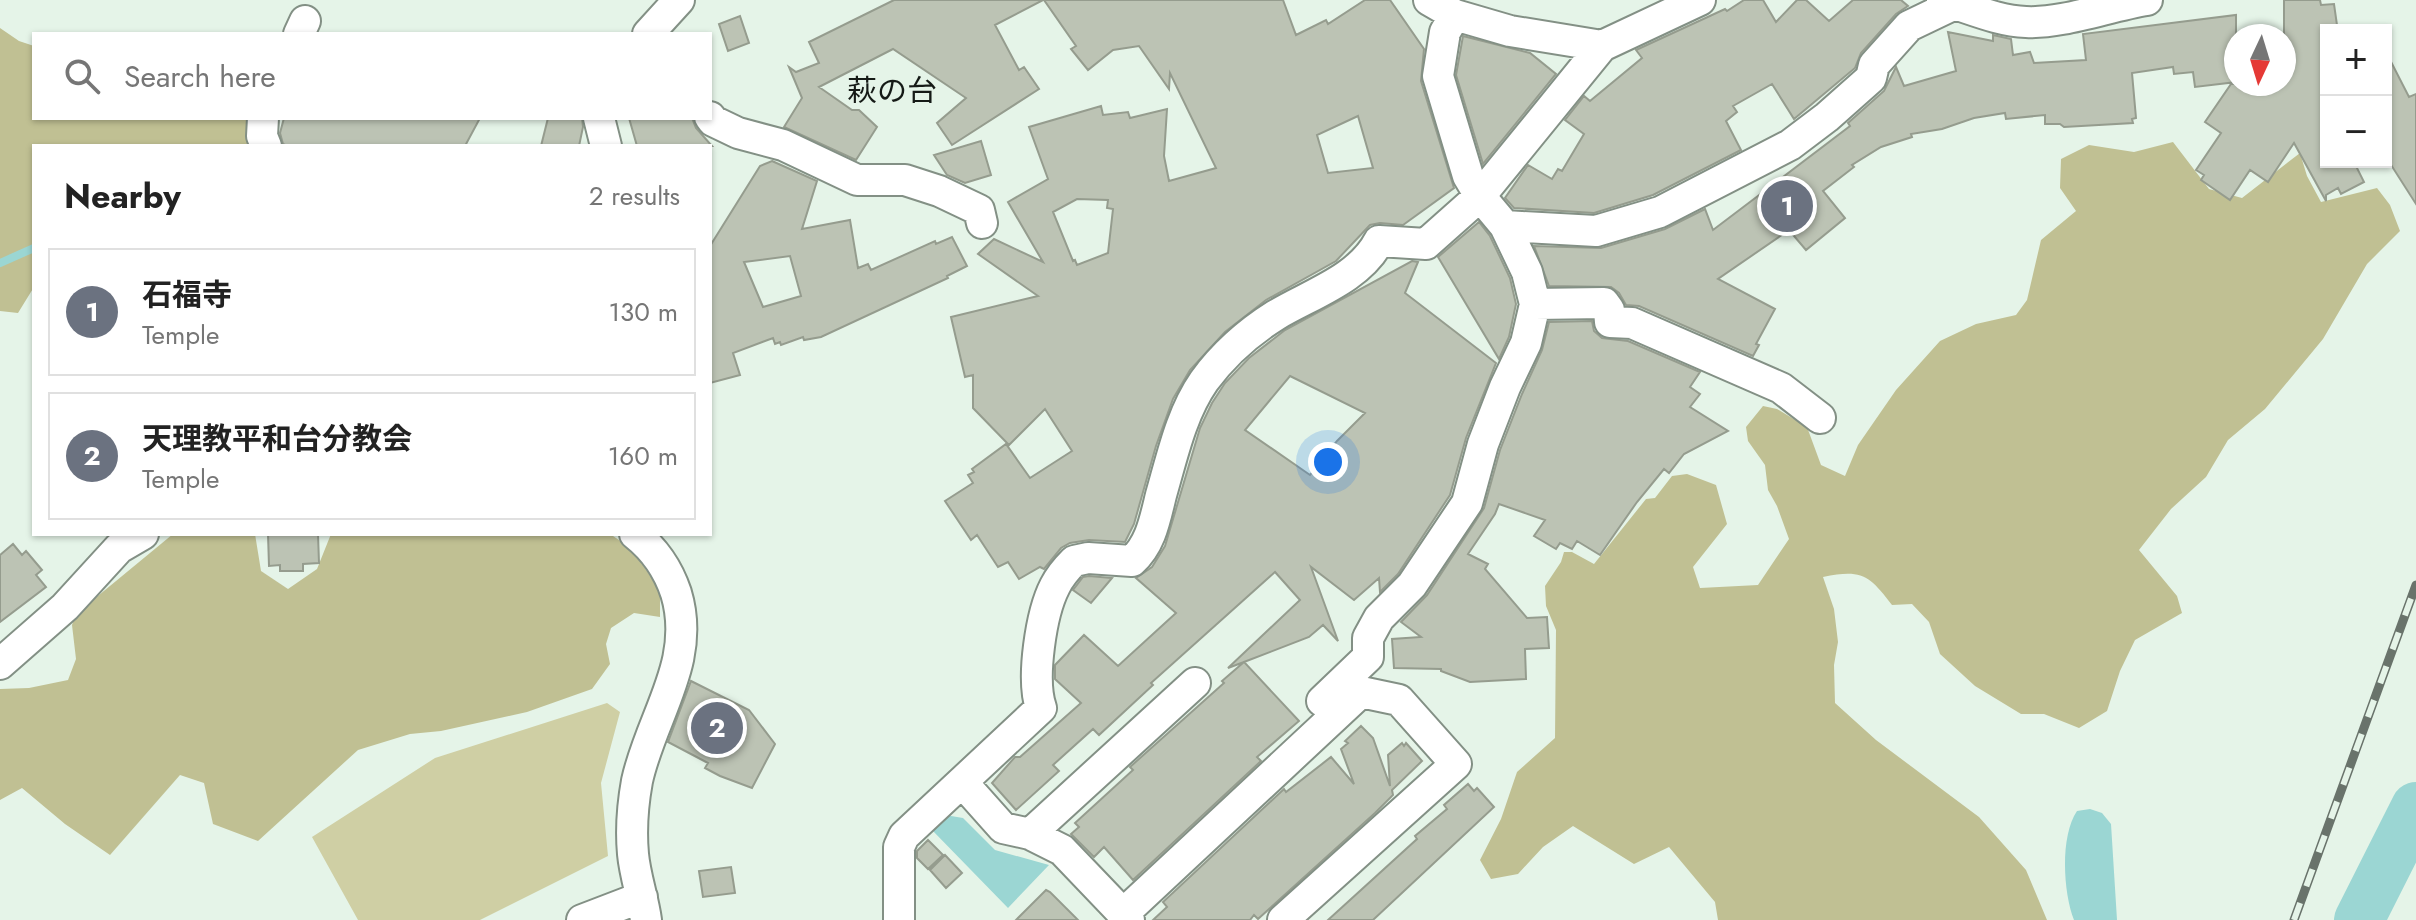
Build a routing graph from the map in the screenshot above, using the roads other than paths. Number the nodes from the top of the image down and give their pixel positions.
1 (1700, 0) edge
2 (2147, 0) edge
3 (678, 2) edge
4 (1949, 2) edge
5 (1442, 7) edge
6 (650, 32) edge
7 (682, 32) edge
8 (1602, 46) junction
9 (263, 120) edge
10 (600, 120) edge
11 (712, 120) edge
12 (265, 144) edge
13 (606, 144) edge
14 (1480, 196) junction
15 (982, 223) dead end
16 (1505, 226) junction
17 (1535, 304) junction
18 (1820, 418) dead end
19 (140, 536) edge
20 (637, 536) edge
21 (0, 664) edge
22 (1195, 683) dead end
23 (1318, 732) junction
24 (962, 782) junction
25 (1030, 834) junction
26 (644, 909) edge
27 (1126, 917) edge
28 (582, 920) edge
29 (899, 920) edge
30 (1283, 920) edge

1 - 8 street
2 - 4 street
3 - 6 street
3 - 7 street
4 - 16 street
5 - 8 street
5 - 14 street
8 - 14 street
9 - 12 street
10 - 13 street
11 - 15 street
14 - 16 street
14 - 24 street
16 - 17 street
17 - 18 street
17 - 23 street
19 - 21 street
20 - 26 street
22 - 25 street
23 - 27 street
23 - 30 street
24 - 25 street
24 - 29 street
25 - 27 street
26 - 28 street

